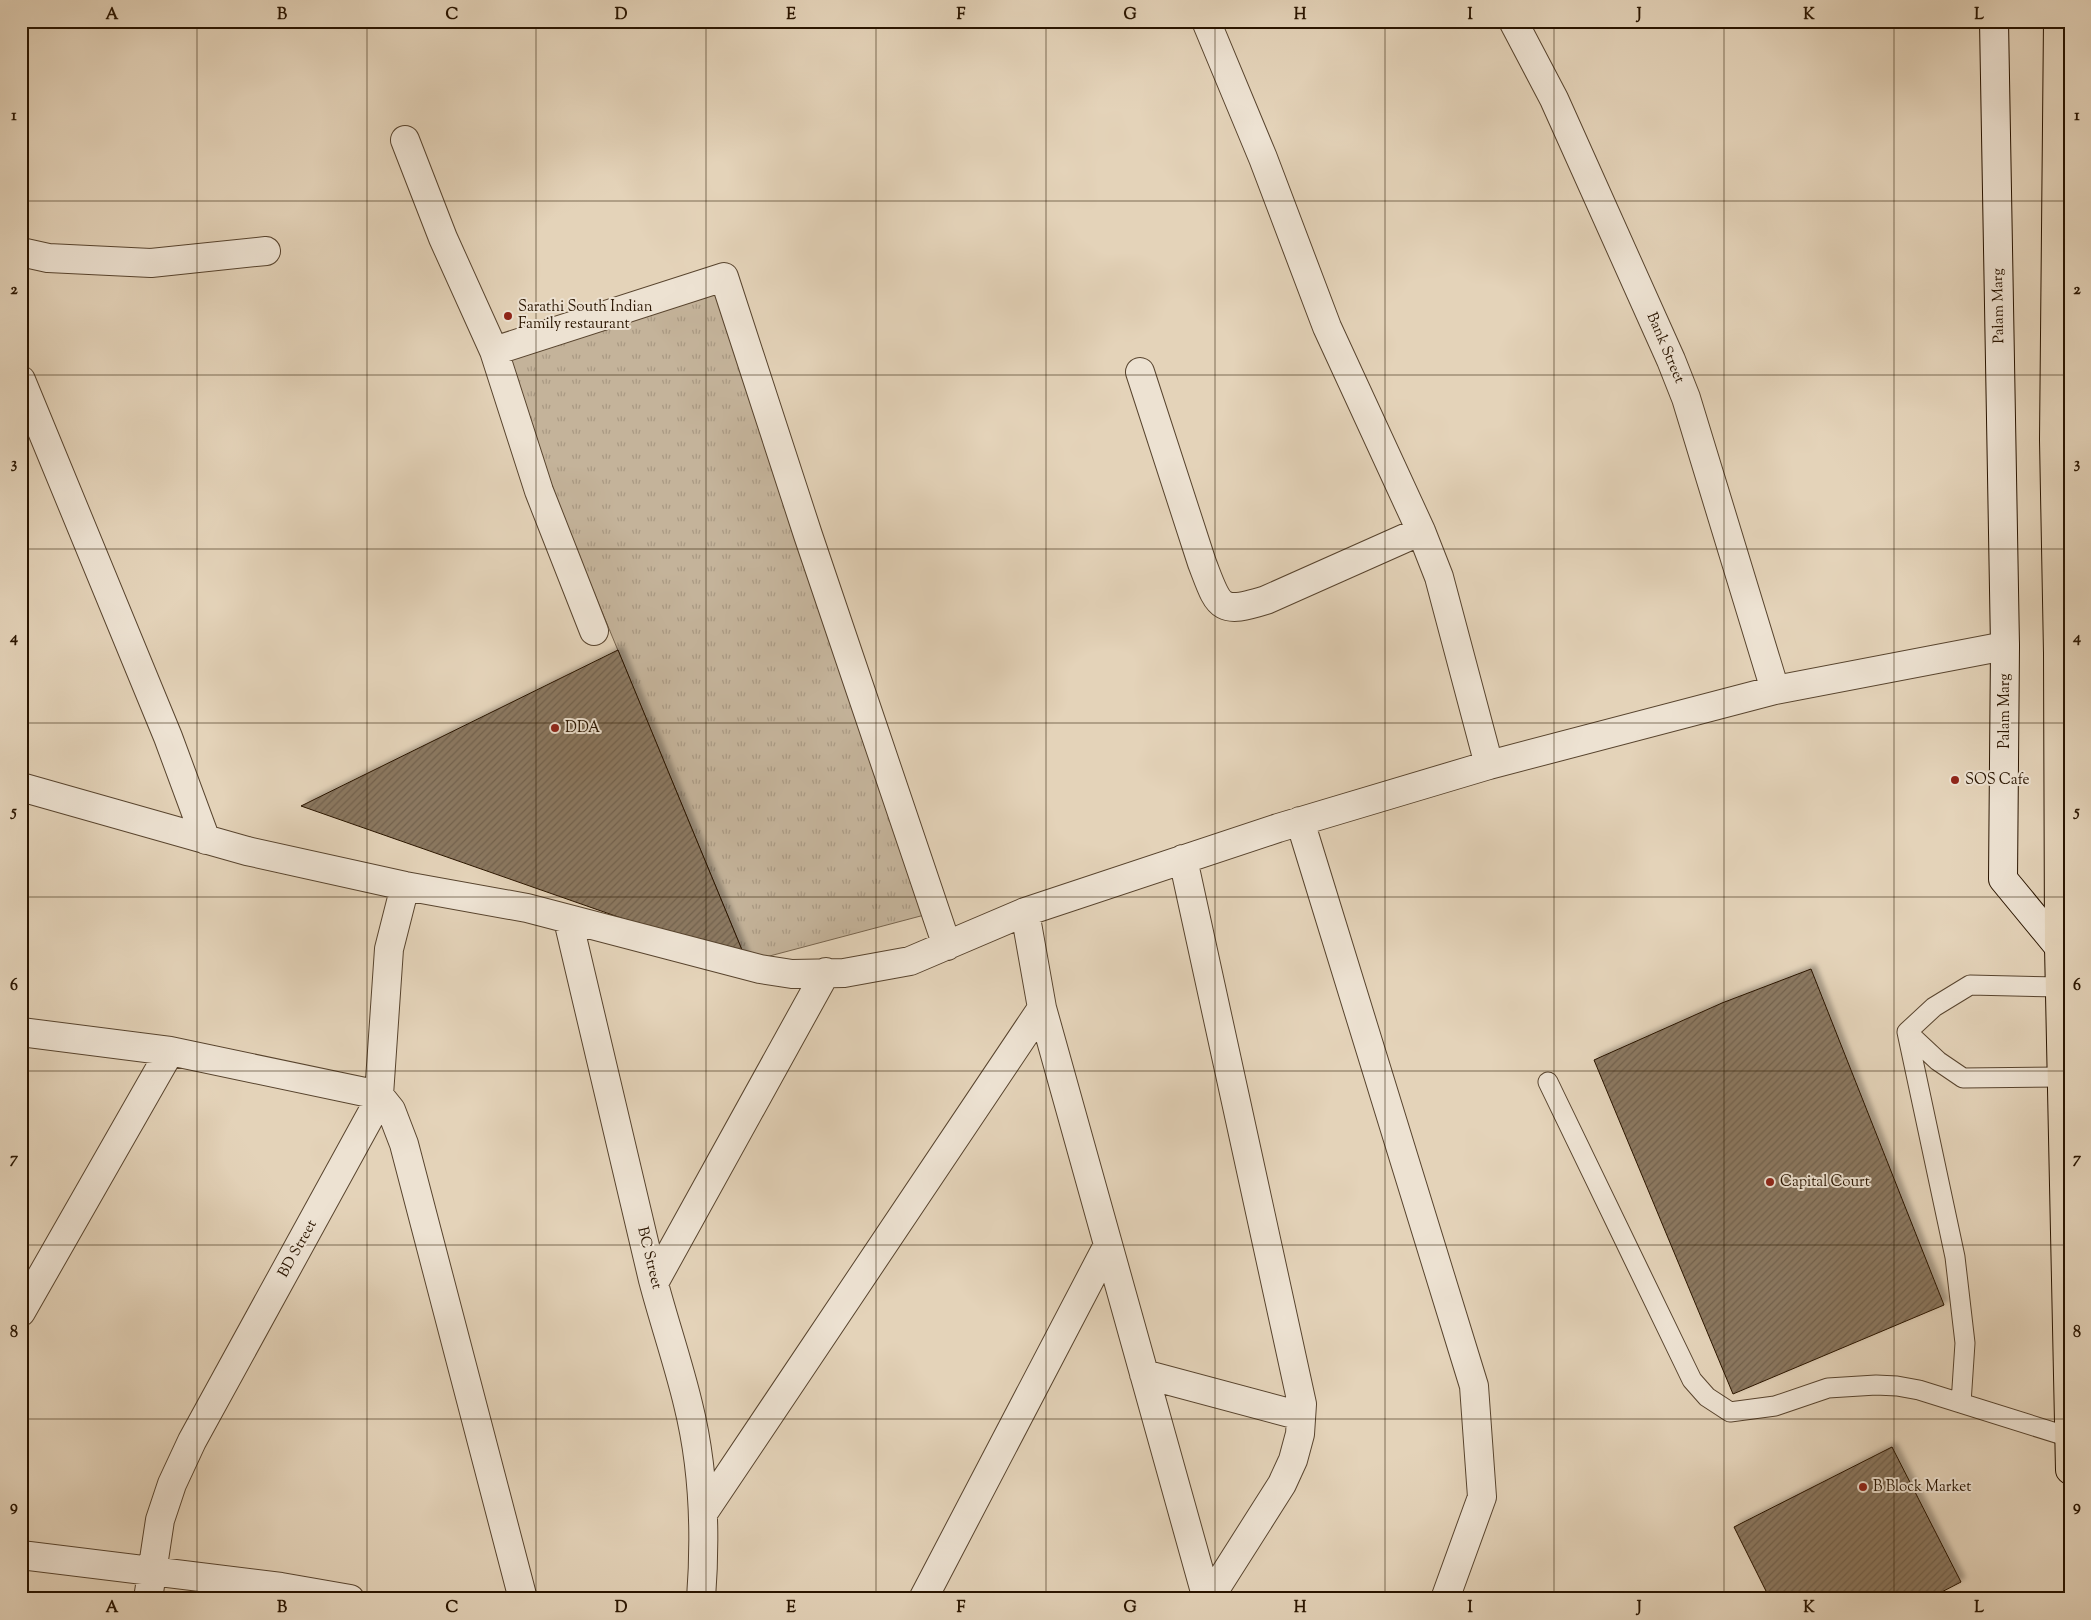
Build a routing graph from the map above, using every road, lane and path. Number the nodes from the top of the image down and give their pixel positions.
1 (1206, 21) edge
2 (1994, 21) edge
3 (2058, 21) edge
4 (1517, 22) edge
5 (404, 140) dead end
6 (266, 250) dead end
7 (21, 252) edge
8 (494, 351) junction
9 (1140, 372) dead end
10 (21, 380) edge
11 (1422, 531) junction
12 (594, 631) dead end
13 (2005, 646) junction
14 (1775, 690) junction
15 (1489, 765) junction
16 (21, 787) edge
17 (1300, 821) junction
18 (206, 840) junction
19 (1183, 859) junction
20 (404, 886) junction
21 (1025, 912) junction
22 (568, 920) junction
23 (947, 946) junction
24 (2059, 947) junction
25 (826, 972) junction
26 (2060, 987) junction
27 (1042, 1008) junction
28 (21, 1032) edge
29 (1908, 1032) junction
30 (170, 1051) junction
31 (2062, 1077) junction
32 (1548, 1082) dead end
33 (379, 1095) junction
34 (1108, 1245) junction
35 (654, 1283) junction
36 (21, 1311) edge
37 (1144, 1374) junction
38 (1961, 1403) junction
39 (1301, 1416) junction
40 (2069, 1437) edge
41 (2070, 1470) edge
42 (704, 1512) junction
43 (21, 1555) edge
44 (152, 1571) junction
45 (148, 1599) edge
46 (350, 1599) edge
47 (523, 1599) edge
48 (700, 1599) edge
49 (923, 1599) edge
50 (1208, 1599) edge
51 (1445, 1599) edge

1 - 11 street
2 - 13 street, Palam Marg
3 - 24 main road
4 - 14 street, Bank Street
5 - 8 street
6 - 7 street
8 - 12 street
8 - 23 street
9 - 11 street
10 - 18 street
11 - 15 street
13 - 14 street
13 - 24 street, Palam Marg
14 - 15 street
15 - 17 street
16 - 18 street
17 - 19 street
17 - 51 street
18 - 20 street
19 - 21 street
19 - 39 street
20 - 22 street
20 - 33 street, BD Street
21 - 23 street
21 - 27 street
22 - 25 street
22 - 35 street, BC Street
23 - 25 street
24 - 26 main road
25 - 35 street
26 - 29 lane
26 - 31 main road
27 - 34 street
27 - 42 street
28 - 30 street
29 - 31 lane
29 - 38 lane
30 - 33 street
30 - 36 street
31 - 40 main road
32 - 38 lane
33 - 44 street, BD Street
33 - 47 street
34 - 37 street
34 - 49 street
35 - 42 street, BC Street
37 - 39 street
37 - 50 street
38 - 40 lane
39 - 50 street
40 - 41 main road
42 - 48 street, BC Street
43 - 44 street
44 - 45 street, BD Street
44 - 46 street

